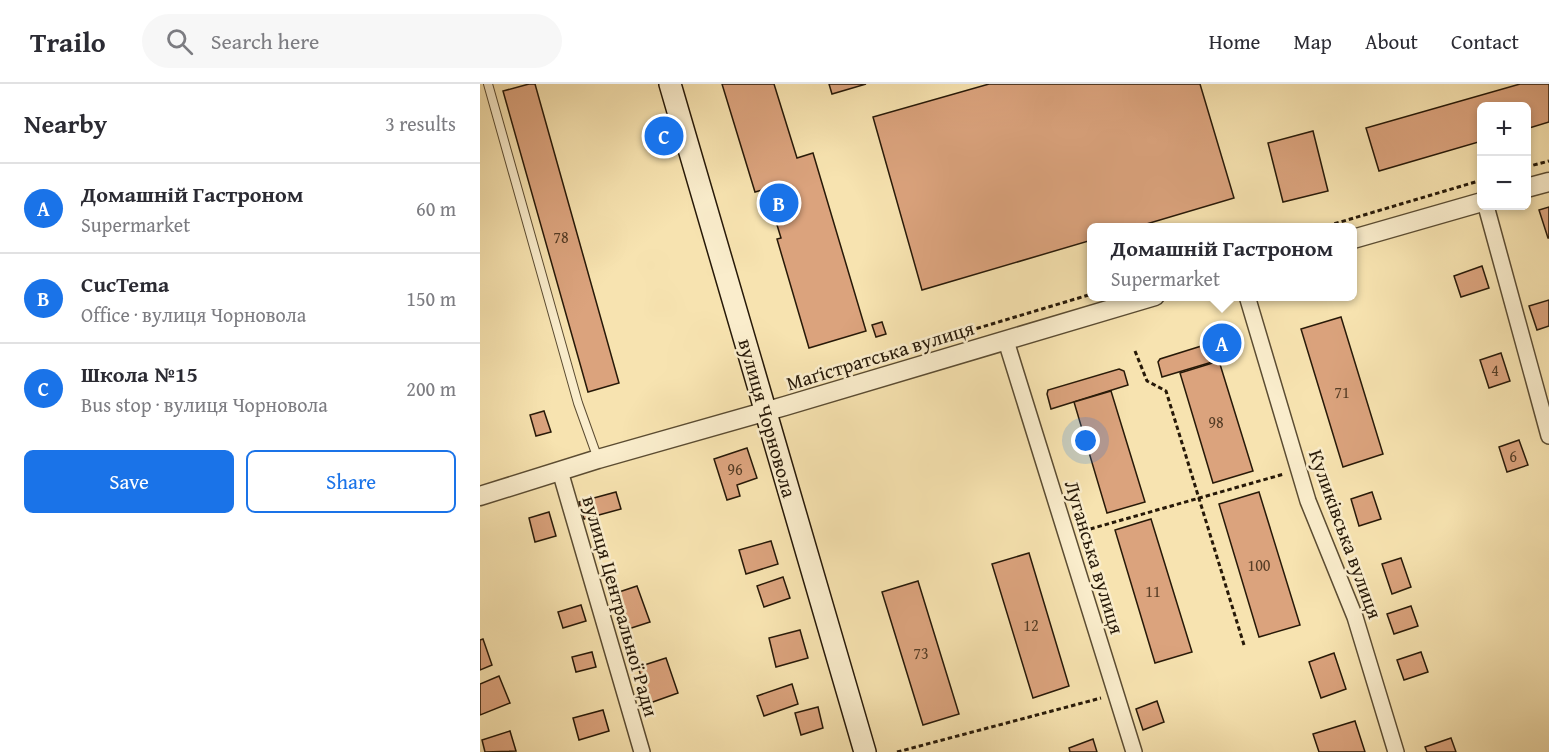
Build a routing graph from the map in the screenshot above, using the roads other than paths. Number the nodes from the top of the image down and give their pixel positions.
1 (488, 84) edge
2 (670, 84) edge
3 (1549, 182) edge
4 (1531, 187) edge
5 (1477, 203) edge
6 (1487, 210) edge
7 (1357, 238) edge
8 (1141, 301) edge
9 (1248, 301) edge
10 (1006, 341) junction
11 (766, 411) junction
12 (1549, 436) edge
13 (598, 459) junction
14 (560, 471) junction
15 (480, 496) edge
16 (642, 752) edge
17 (866, 752) edge
18 (1134, 752) edge
19 (1395, 752) edge

1 - 13 lane
2 - 11 main road, вулиця Чорновола
3 - 4 street
5 - 7 street
6 - 12 street
8 - 10 street, Маґістратська вулиця
9 - 19 street, Куликівська вулиця
10 - 11 street, Маґістратська вулиця
10 - 18 street, Луганська вулиця
11 - 13 street, Маґістратська вулиця
11 - 17 main road, вулиця Чорновола
13 - 14 street, Маґістратська вулиця
14 - 15 street, Маґістратська вулиця
14 - 16 street, вулиця Центральної Ради

